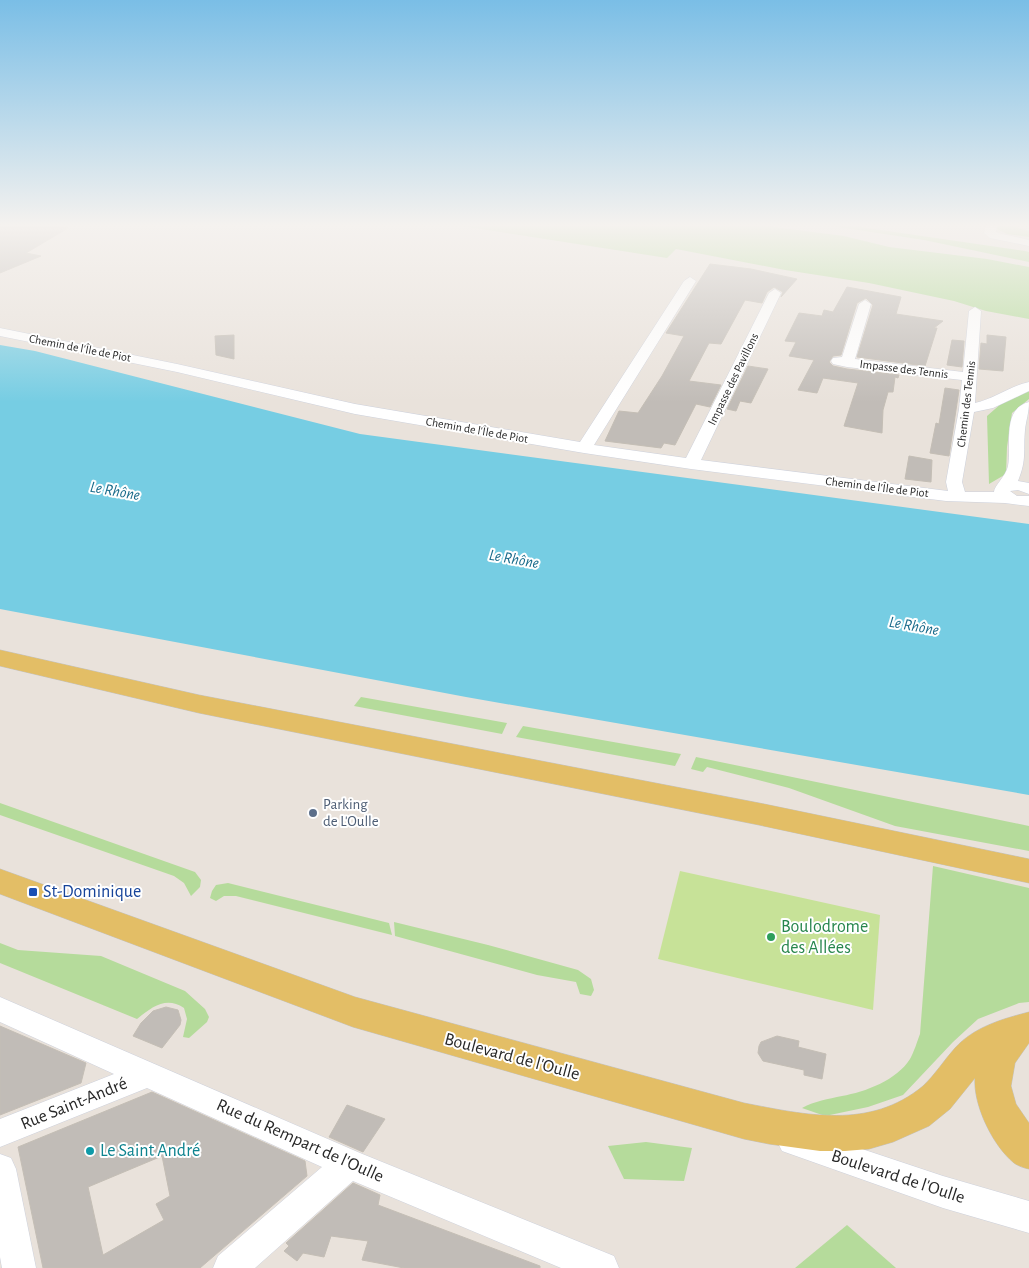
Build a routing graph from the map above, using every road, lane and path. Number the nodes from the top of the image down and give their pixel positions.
1 (689, 283) edge
2 (775, 294) dead end
3 (864, 304) dead end
4 (975, 311) dead end
5 (0, 332) edge
6 (970, 378) junction
7 (1029, 386) edge
8 (1029, 407) edge
9 (967, 409) junction
10 (584, 448) junction
11 (691, 464) junction
12 (1020, 494) edge
13 (958, 496) junction
14 (0, 658) edge
15 (1029, 871) edge
16 (0, 880) edge
17 (0, 1009) edge
18 (1023, 1029) edge
19 (148, 1074) junction
20 (744, 1121) junction
21 (0, 1133) edge
22 (1029, 1151) edge
23 (349, 1164) junction
24 (0, 1169) edge
25 (1029, 1217) edge
26 (19, 1268) edge
27 (230, 1268) edge
28 (602, 1268) edge

1 - 10 street
2 - 11 street, Impasse des Pavillons
3 - 6 street, Impasse des Tennis
4 - 6 street, Chemin des Tennis
5 - 10 street, Chemin de l'Île de Piot
6 - 9 street, Chemin des Tennis
7 - 9 street
8 - 12 street
9 - 13 street, Chemin des Tennis
10 - 11 street, Chemin de l'Île de Piot
11 - 13 street, Chemin de l'Île de Piot
12 - 13 street, Chemin de l'Île de Piot
14 - 15 main road
16 - 20 main road, Boulevard de l'Oulle
17 - 19 street, Rue du Rempart de l'Oulle
18 - 20 main road
18 - 22 main road
19 - 21 street, Rue Saint-André
19 - 23 street, Rue du Rempart de l'Oulle
20 - 25 street, Boulevard de l'Oulle
23 - 27 street
23 - 28 street, Rue du Rempart de l'Oulle
24 - 26 street

